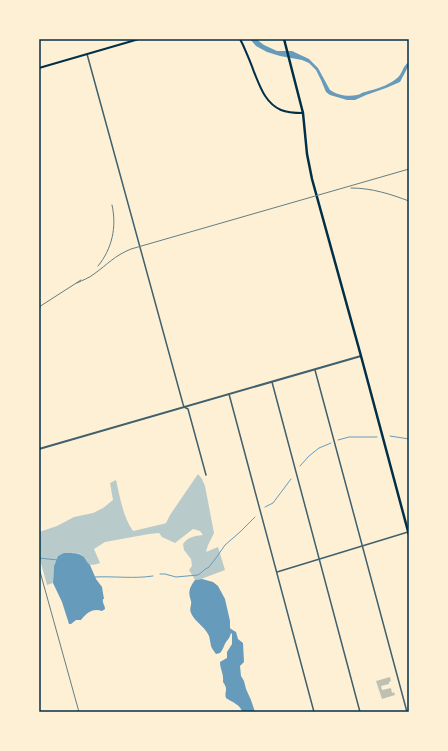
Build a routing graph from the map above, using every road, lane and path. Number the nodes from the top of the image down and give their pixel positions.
1 (139, 39) edge
2 (240, 39) edge
3 (284, 39) edge
4 (87, 54) junction
5 (39, 68) edge
6 (302, 113) junction
7 (361, 356) junction
8 (315, 370) junction
9 (272, 382) junction
10 (229, 394) junction
11 (184, 407) junction
12 (39, 449) edge
13 (206, 475) dead end
14 (409, 533) edge
15 (362, 546) junction
16 (319, 559) junction
17 (277, 572) junction
18 (314, 712) edge
19 (360, 712) edge
20 (407, 712) edge

1 - 4 main road
2 - 6 main road
3 - 6 main road
4 - 5 main road
4 - 11 street
6 - 7 main road
7 - 8 street
7 - 14 main road
8 - 9 street
8 - 15 street
9 - 10 street
9 - 16 street
10 - 11 street
10 - 17 street
11 - 12 street
11 - 13 street
14 - 15 street
15 - 16 street
15 - 20 street
16 - 17 street
16 - 19 street
17 - 18 street

